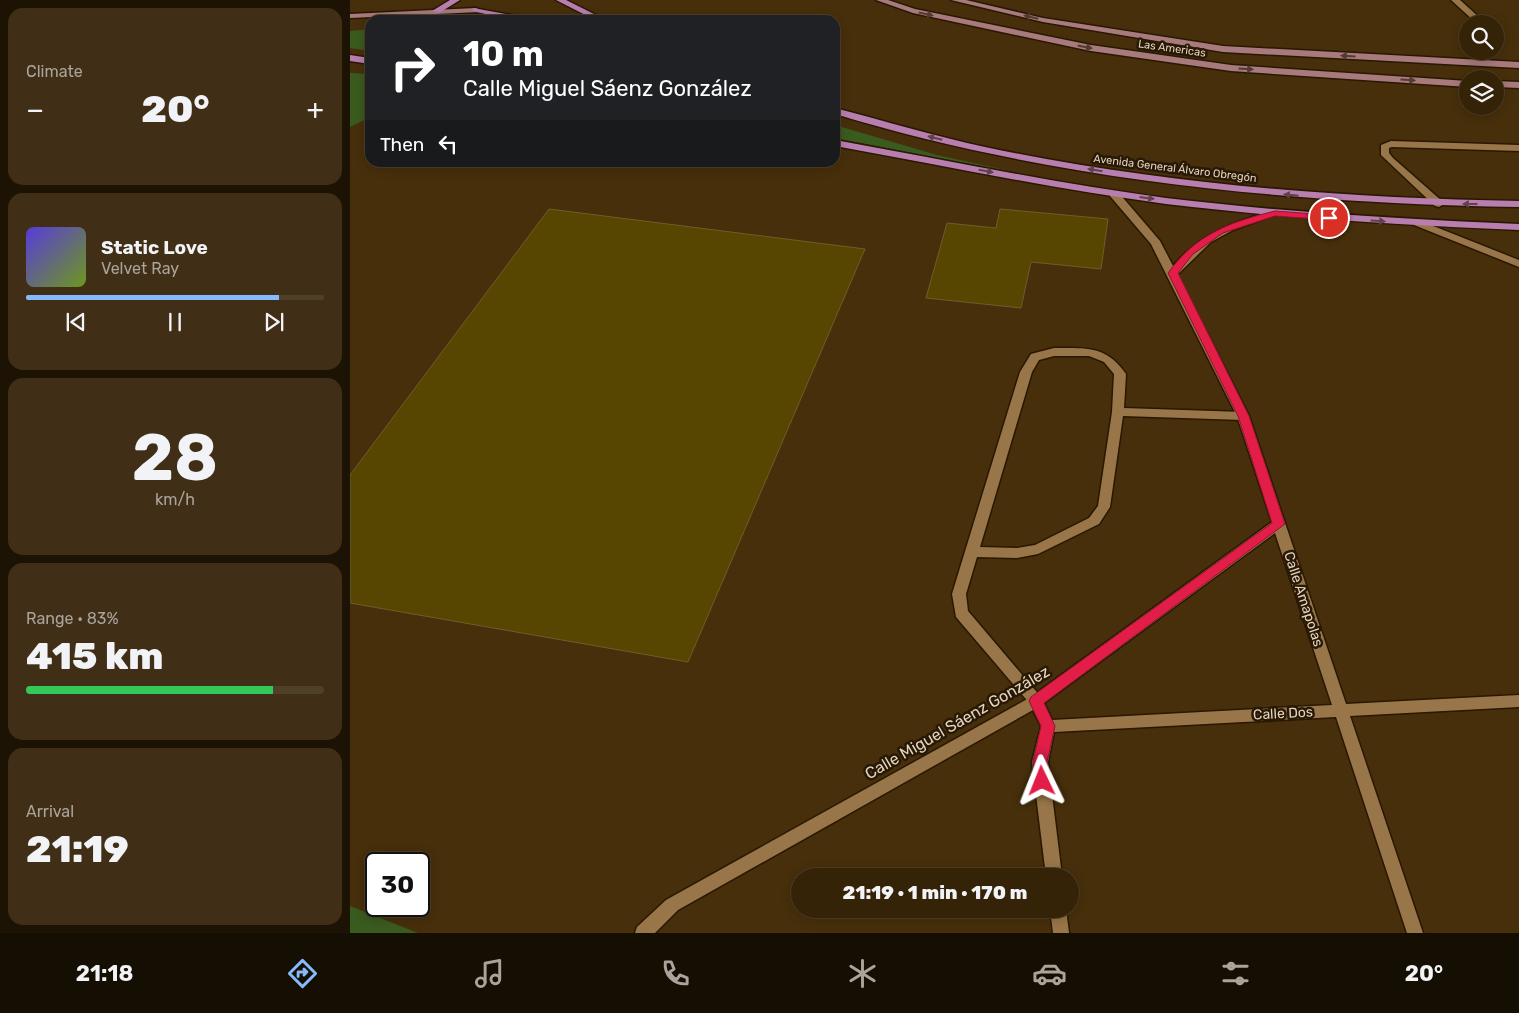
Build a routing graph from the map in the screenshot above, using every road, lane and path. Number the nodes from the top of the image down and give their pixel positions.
1 (456, 0) edge
2 (476, 0) edge
3 (560, 0) edge
4 (880, 0) edge
5 (955, 0) edge
6 (1455, 0) edge
7 (476, 10) junction
8 (436, 11) junction
9 (365, 15) edge
10 (367, 15) edge
11 (478, 15) edge
12 (502, 15) edge
13 (592, 15) edge
14 (1472, 15) edge
15 (350, 16) edge
16 (350, 58) edge
17 (365, 60) edge
18 (1445, 62) junction
19 (1519, 66) edge
20 (1451, 83) junction
21 (1459, 83) edge
22 (1504, 84) edge
23 (1519, 84) edge
24 (840, 112) edge
25 (840, 145) edge
26 (1519, 148) edge
27 (1116, 173) junction
28 (1114, 194) junction
29 (1343, 199) junction
30 (1439, 204) junction
31 (1519, 204) edge
32 (1275, 213) junction
33 (1347, 219) junction
34 (1418, 223) junction
35 (1519, 227) edge
36 (1519, 264) edge
37 (1173, 273) junction
38 (1118, 412) junction
39 (1243, 416) junction
40 (1279, 524) junction
41 (972, 552) junction
42 (1036, 701) junction
43 (1519, 701) edge
44 (1341, 710) junction
45 (1048, 726) junction
46 (1053, 868) edge
47 (1059, 918) edge
48 (643, 933) edge
49 (1060, 933) edge
50 (1415, 933) edge

1 - 8 main road
2 - 7 main road
3 - 13 main road
4 -> 20 main road, Las Americas
18 -> 5 main road, Las Americas
6 - 14 street
7 - 8 main road
7 - 11 main road
7 - 12 main road
8 - 10 main road
9 - 15 main road
16 - 17 main road
18 - 19 main road, Las Americas
18 - 20 main road
20 - 21 main road, Las Americas
22 - 23 main road
27 -> 24 main road, Avenida General Álvaro Obregón
25 -> 28 main road
26 - 30 street
27 - 28 main road
29 -> 27 main road, Avenida General Álvaro Obregón
28 -> 32 main road
28 - 37 street, Calle Amapolas
29 - 30 main road, Avenida General Álvaro Obregón
29 - 33 main road
31 -> 30 main road, Avenida General Álvaro Obregón
32 - 33 main road
32 - 37 street
33 -> 34 main road
34 - 35 main road
34 - 36 street
37 - 39 street, Calle Amapolas
38 - 39 street
38 - 41 street
38 - 41 street
39 - 40 street, Calle Amapolas
40 - 42 street, Calle Miguel Sáenz González
40 - 44 street, Calle Amapolas
41 - 42 street
42 - 45 street
42 - 48 street, Calle Miguel Sáenz González
43 - 44 street, Calle Dos
44 - 45 street, Calle Dos
44 - 50 street, Calle Amapolas
45 - 46 street
47 - 49 street

